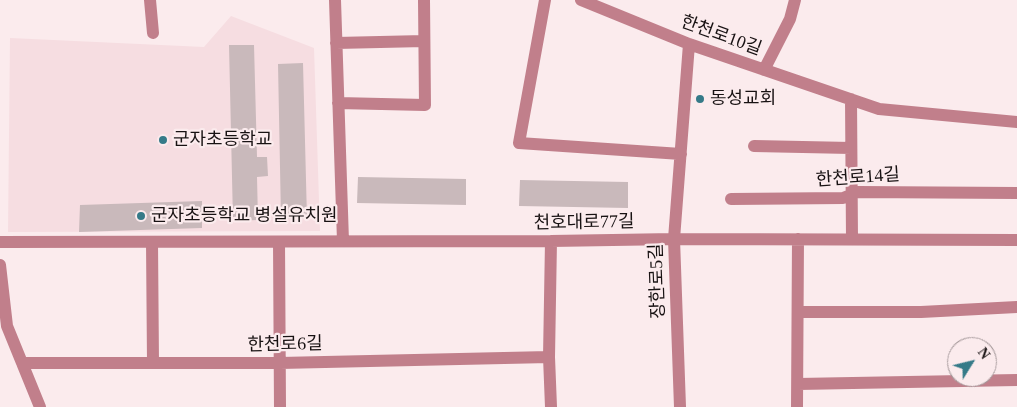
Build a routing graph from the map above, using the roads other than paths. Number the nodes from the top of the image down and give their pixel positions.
1 (150, 0) edge
2 (335, 0) edge
3 (424, 0) edge
4 (545, 0) edge
5 (581, 0) edge
6 (795, 0) edge
7 (153, 33) dead end
8 (424, 41) junction
9 (336, 43) junction
10 (689, 44) junction
11 (764, 70) junction
12 (851, 99) junction
13 (338, 103) junction
14 (1017, 122) edge
15 (754, 146) dead end
16 (851, 148) junction
17 (681, 154) junction
18 (1017, 193) edge
19 (852, 194) junction
20 (731, 199) dead end
21 (674, 239) junction
22 (798, 239) junction
23 (852, 240) junction
24 (1017, 240) edge
25 (551, 241) junction
26 (0, 242) edge
27 (152, 242) junction
28 (279, 242) junction
29 (343, 242) junction
30 (0, 265) edge
31 (1017, 307) edge
32 (798, 312) junction
33 (549, 357) junction
34 (22, 363) junction
35 (153, 363) junction
36 (280, 363) junction
37 (1017, 380) edge
38 (798, 384) junction
39 (40, 407) edge
40 (280, 407) edge
41 (551, 407) edge
42 (680, 407) edge
43 (797, 407) edge

1 - 7 street
2 - 9 street
3 - 8 street
4 - 17 street
5 - 10 street, 한천로10길
6 - 11 street
8 - 9 street
8 - 13 street
9 - 13 street
10 - 11 street, 한천로10길
10 - 17 street, 장한로5길
11 - 12 street, 한천로10길
12 - 14 street, 한천로10길
12 - 16 street
13 - 29 street
15 - 16 street
16 - 19 street
17 - 21 street, 장한로5길
18 - 19 street, 한천로14길
19 - 20 street, 한천로14길
19 - 23 street
21 - 22 street, 천호대로77길
21 - 25 street, 천호대로77길
21 - 42 street, 장한로5길
22 - 23 street, 천호대로77길
22 - 32 street
23 - 24 street, 천호대로77길
25 - 29 street, 천호대로77길
25 - 33 street
26 - 27 street, 천호대로77길
27 - 28 street, 천호대로77길
27 - 35 street
28 - 29 street, 천호대로77길
28 - 36 street
30 - 34 street
31 - 32 street
32 - 38 street
33 - 36 street, 한천로6길
33 - 41 street
34 - 35 street, 한천로6길
34 - 39 street
35 - 36 street, 한천로6길
36 - 40 street
37 - 38 street
38 - 43 street

